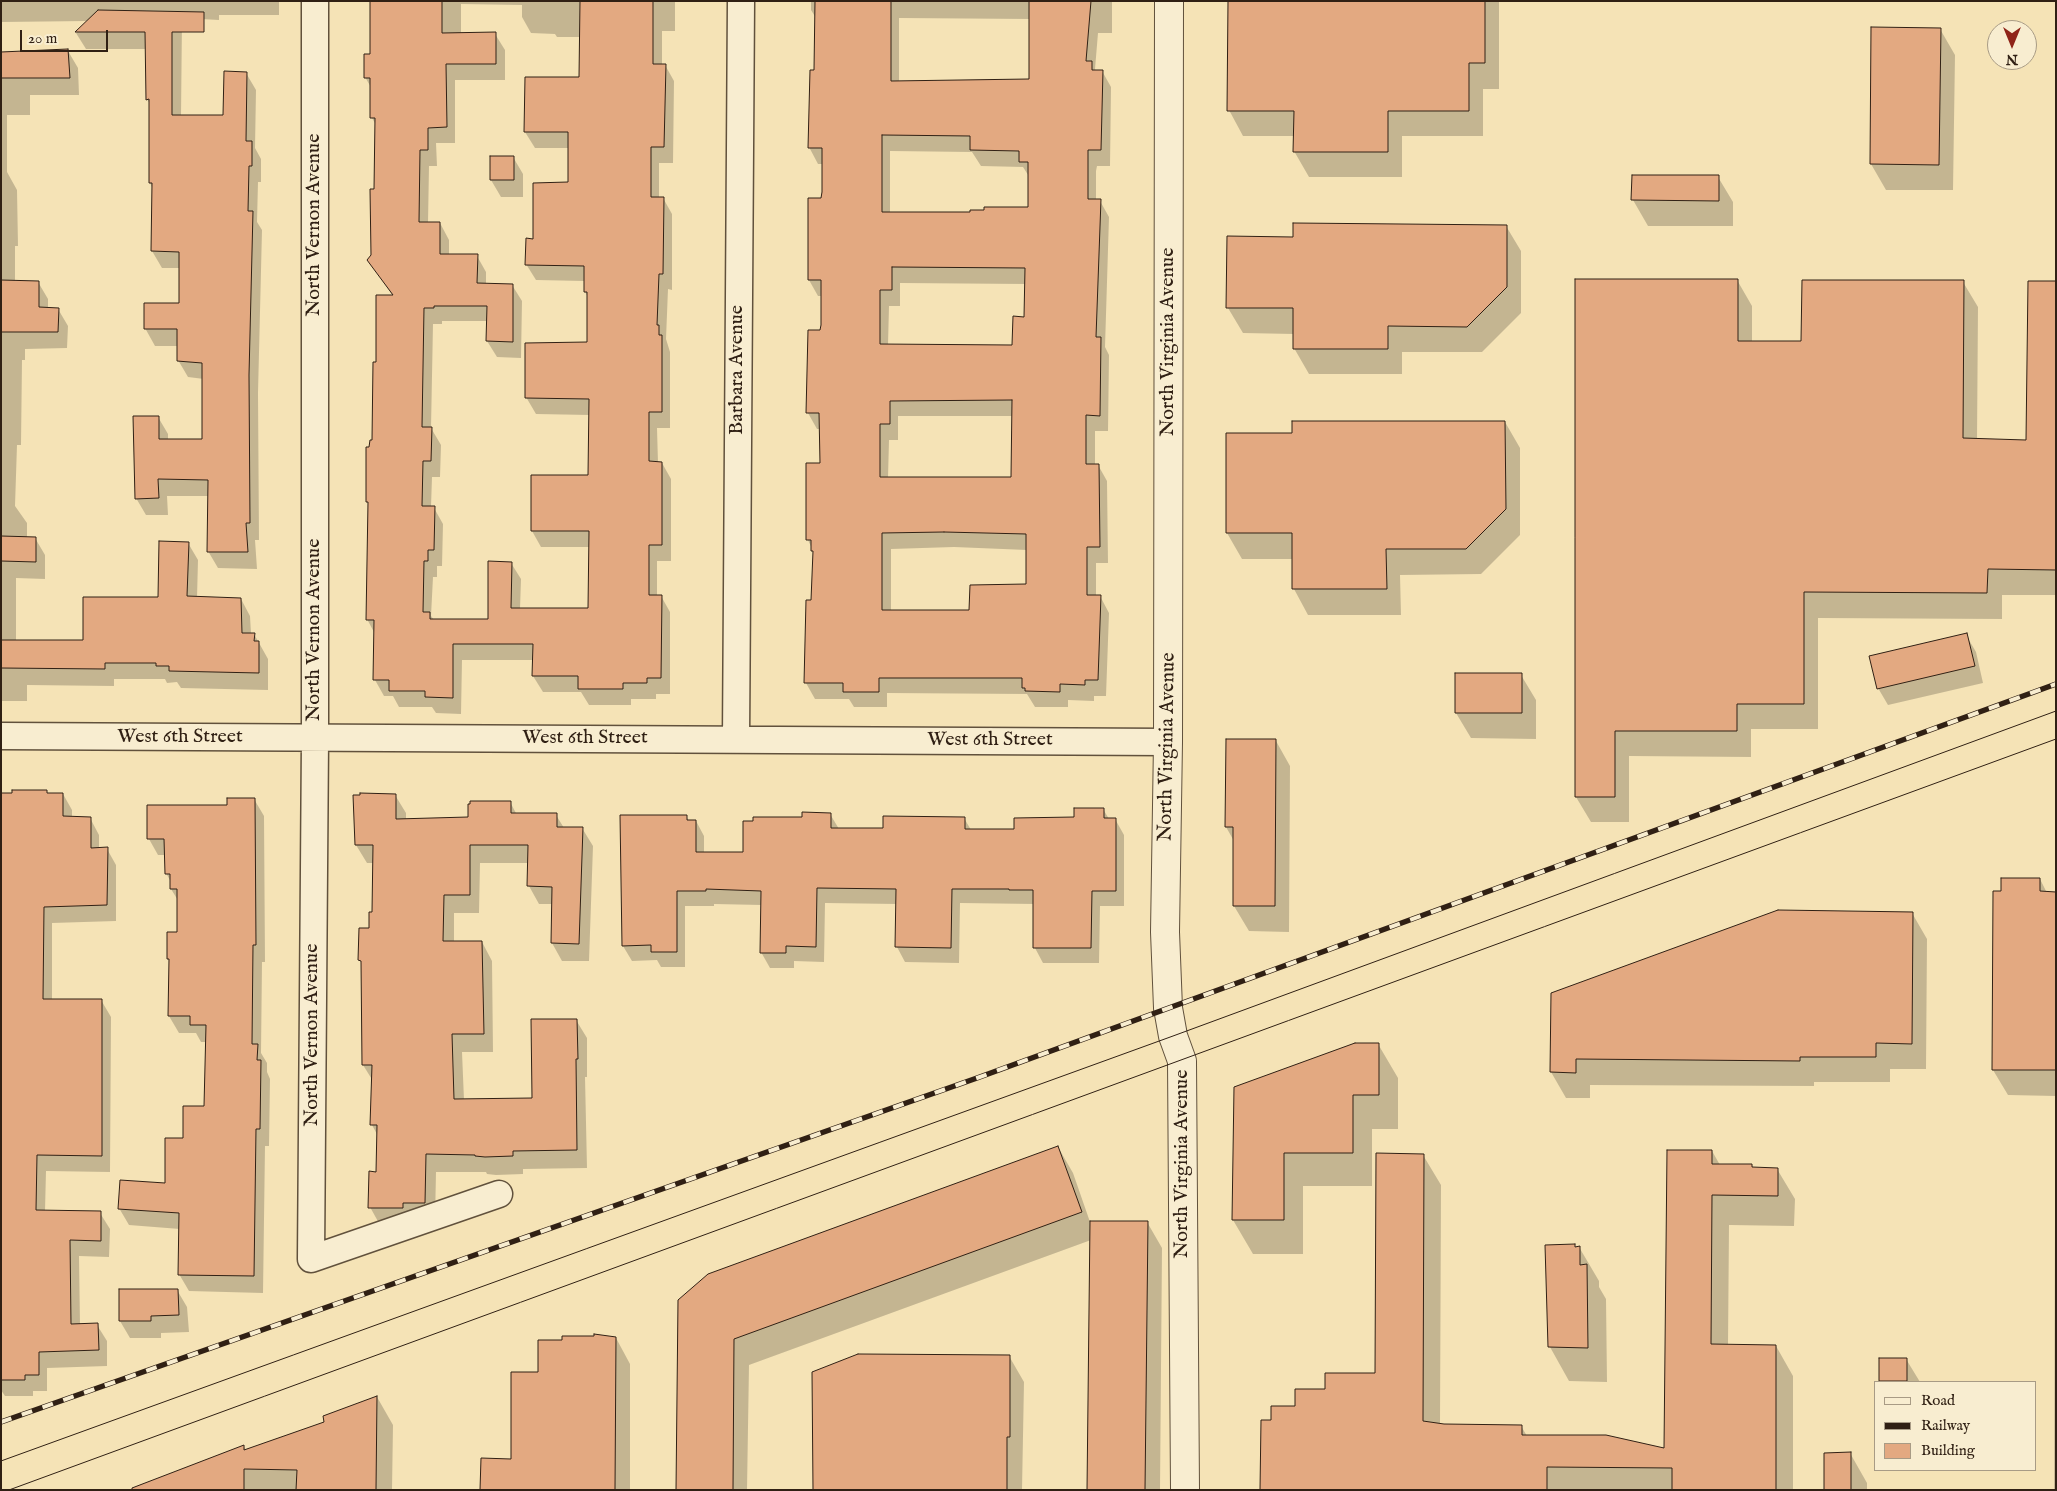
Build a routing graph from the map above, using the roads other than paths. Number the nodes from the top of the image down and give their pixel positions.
1 (315, 1) edge
2 (741, 1) edge
3 (1169, 1) edge
4 (1, 736) edge
5 (315, 739) junction
6 (736, 739) junction
7 (1168, 742) junction
8 (499, 1194) dead end
9 (1185, 1490) edge

1 - 5 street, North Vernon Avenue
2 - 6 street, Barbara Avenue
3 - 7 street, North Virginia Avenue
4 - 5 street, West 6th Street
5 - 6 street, West 6th Street
5 - 8 street, North Vernon Avenue
6 - 7 street, West 6th Street
7 - 9 street, North Virginia Avenue

